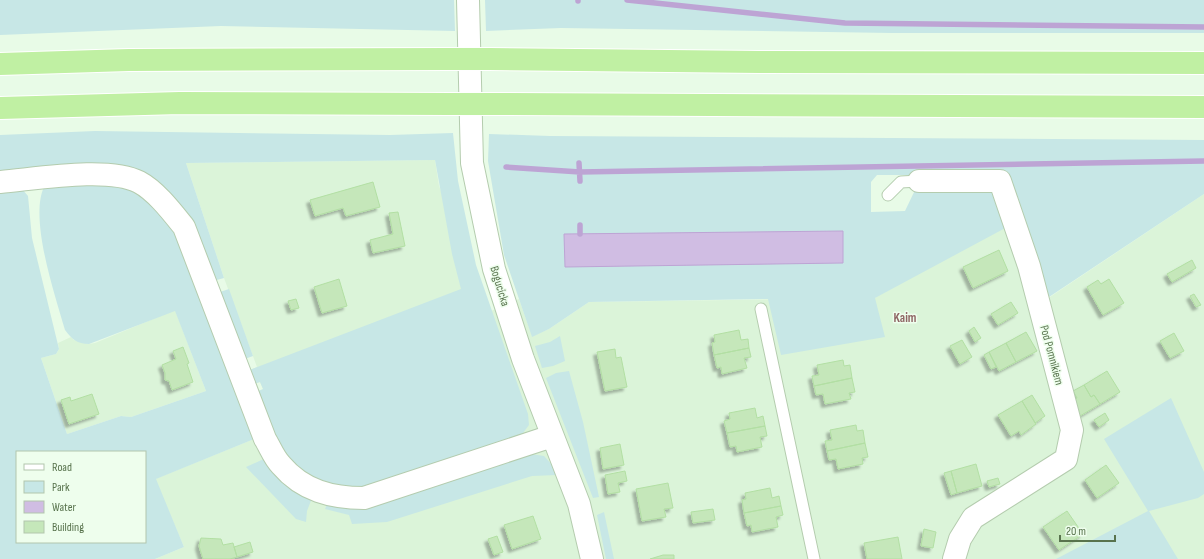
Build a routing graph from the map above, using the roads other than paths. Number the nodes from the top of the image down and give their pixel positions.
1 (468, 0) edge
2 (1204, 63) edge
3 (0, 64) edge
4 (1204, 107) edge
5 (0, 108) edge
6 (919, 181) joint
7 (0, 182) edge
8 (888, 195) dead end
9 (761, 309) dead end
10 (552, 436) junction
11 (592, 559) edge
12 (814, 559) edge
13 (954, 559) edge

1 - 10 street, Bogucicka
2 - 3 highway, bridge
4 - 5 highway, bridge
6 - 8 lane
6 - 13 street, Pod Pomnikiem
7 - 10 street
9 - 12 lane
10 - 11 street, Bogucicka

